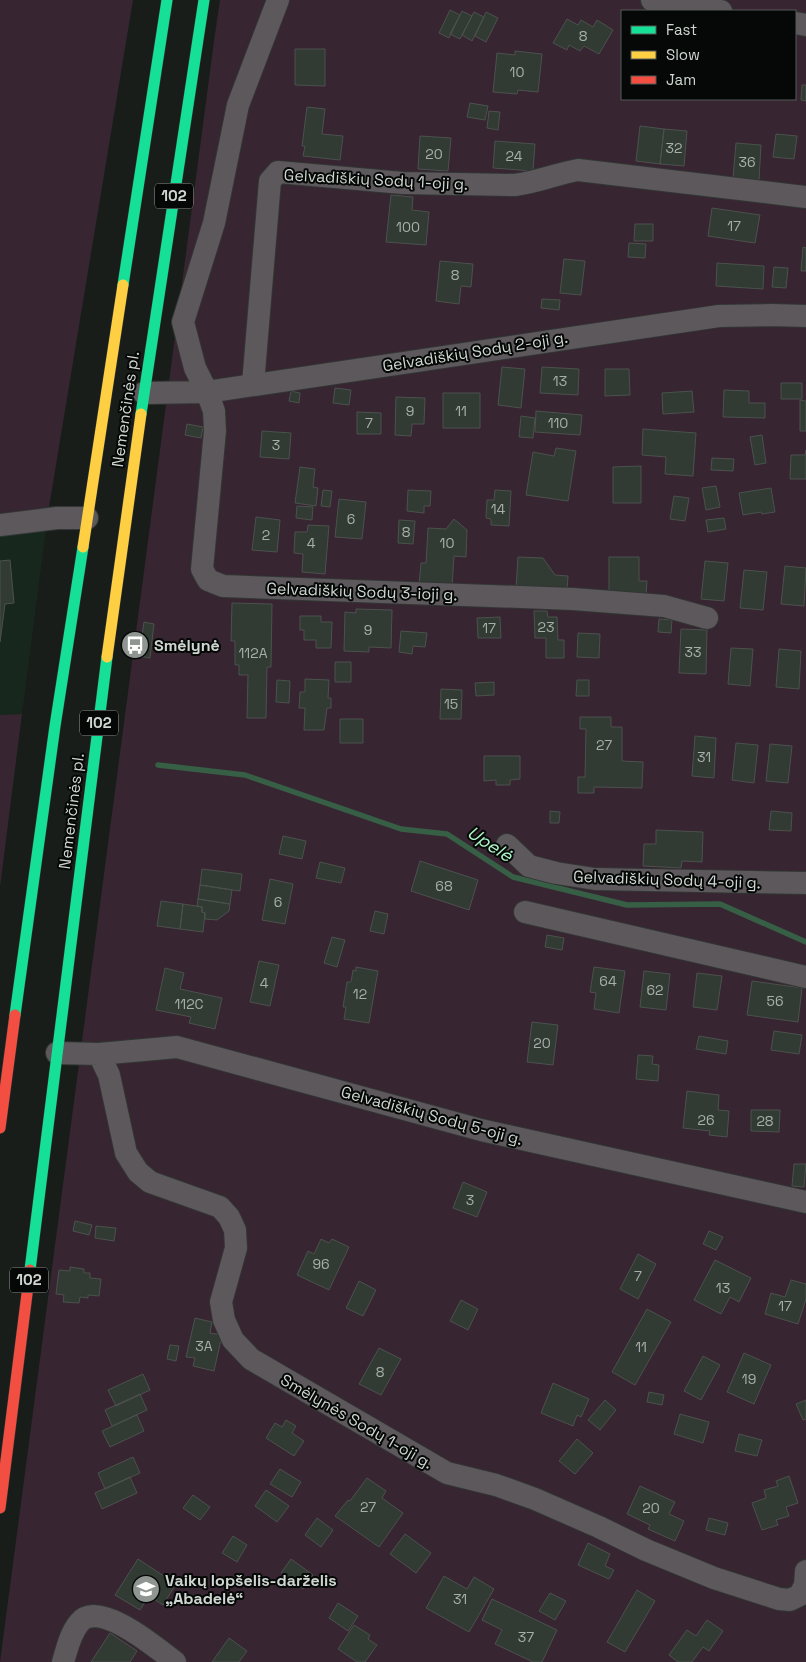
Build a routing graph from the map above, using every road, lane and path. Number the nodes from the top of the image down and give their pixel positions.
1 (167, 0) edge
2 (204, 0) edge
3 (278, 0) edge
4 (652, 0) edge
5 (715, 10) edge
6 (806, 197) edge
7 (806, 316) edge
8 (253, 384) junction
9 (207, 392) junction
10 (144, 393) junction
11 (86, 518) junction
12 (0, 525) edge
13 (707, 618) dead end
14 (507, 845) dead end
15 (806, 883) edge
16 (525, 912) dead end
17 (806, 977) edge
18 (6, 1035) edge
19 (57, 1053) junction
20 (99, 1054) junction
21 (0, 1128) edge
22 (806, 1202) edge
23 (0, 1508) edge
24 (806, 1571) edge
25 (63, 1662) edge
26 (175, 1662) edge

1 - 11 main road, Nemenčinės pl. / 102
2 - 10 main road, Nemenčinės pl. / 102
3 - 9 street, Gelvadiškių Sodų 3-ioji g.
4 - 5 street
6 - 8 street, Gelvadiškių Sodų 1-oji g.
7 - 8 street, Gelvadiškių Sodų 2-oji g.
8 - 9 street, Gelvadiškių Sodų 2-oji g.
9 - 10 street, Gelvadiškių Sodų 2-oji g.
9 - 13 street, Gelvadiškių Sodų 3-ioji g.
10 - 19 main road, Nemenčinės pl. / 102
11 - 12 street
11 - 18 main road, Nemenčinės pl. / 102
14 - 15 street, Gelvadiškių Sodų 4-oji g.
16 - 17 street
18 - 21 main road, Nemenčinės pl. / 102
19 - 20 street, Gelvadiškių Sodų 5-oji g.
19 - 23 main road, Nemenčinės pl. / 102
20 - 22 street, Gelvadiškių Sodų 5-oji g.
20 - 24 street, Smėlynės Sodų 1-oji g.
25 - 26 street

